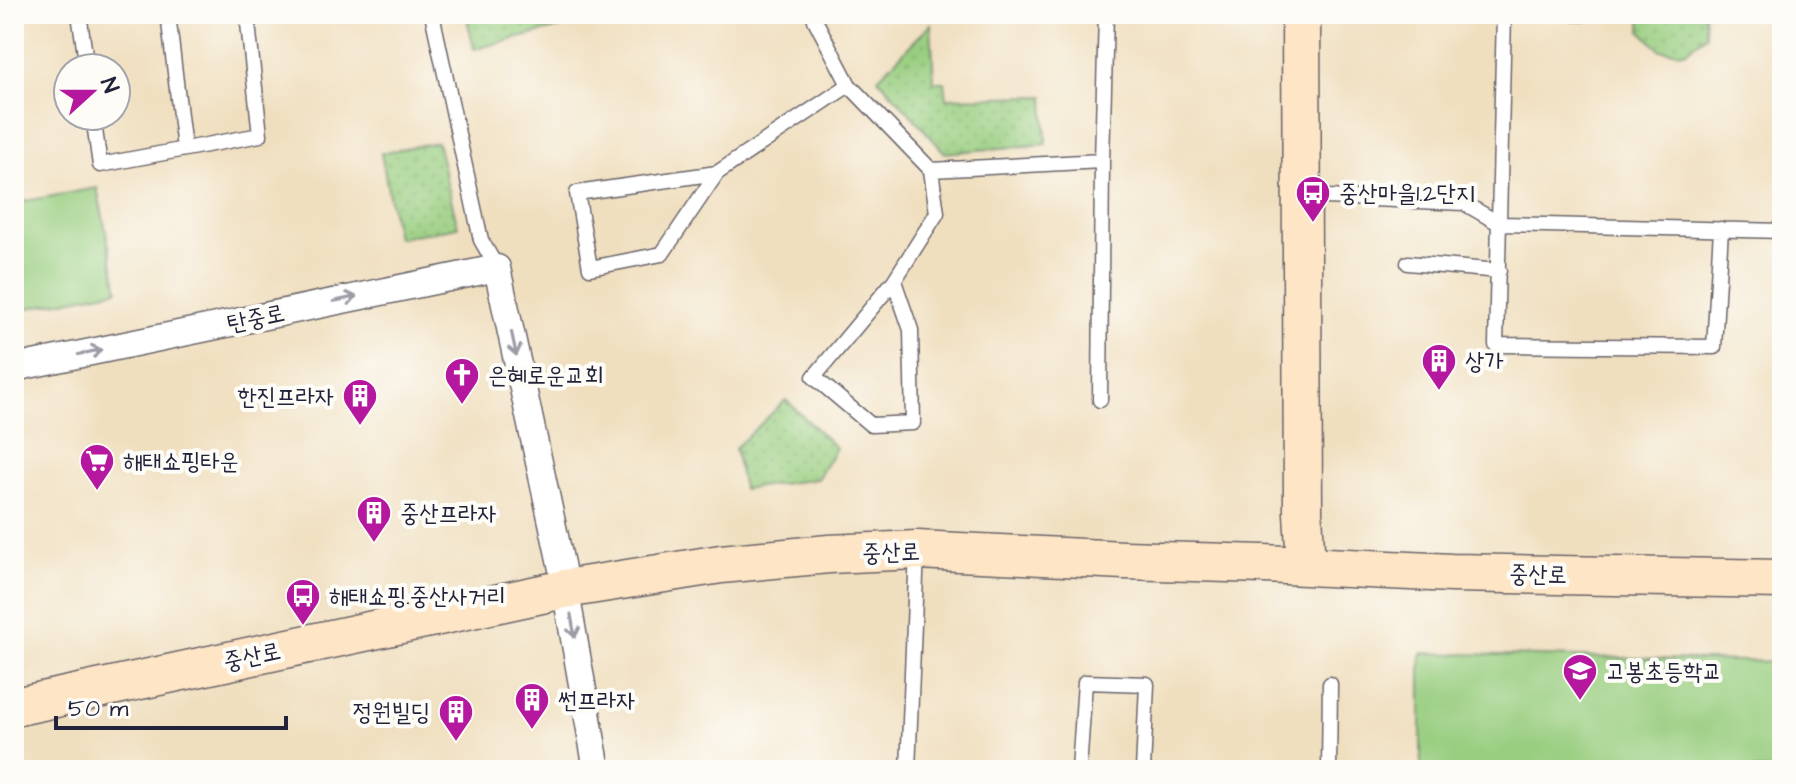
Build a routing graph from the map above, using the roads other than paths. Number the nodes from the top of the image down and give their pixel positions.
1 (79, 14) edge
2 (168, 14) edge
3 (247, 14) edge
4 (432, 14) edge
5 (815, 14) edge
6 (1106, 14) edge
7 (1301, 14) edge
8 (1504, 14) edge
9 (1573, 14) edge
10 (1584, 14) edge
11 (85, 52) edge
12 (849, 85) junction
13 (95, 132) edge
14 (184, 149) junction
15 (1102, 161) junction
16 (931, 170) junction
17 (717, 173) junction
18 (1301, 196) junction
19 (1500, 224) junction
20 (1721, 229) junction
21 (1782, 231) edge
22 (1408, 263) dead end
23 (497, 268) junction
24 (1499, 271) junction
25 (894, 281) junction
26 (14, 368) edge
27 (1100, 400) dead end
28 (917, 550) junction
29 (1306, 566) junction
30 (1782, 579) edge
31 (565, 589) junction
32 (1330, 684) dead end
33 (14, 707) edge
34 (597, 770) edge
35 (908, 770) edge
36 (1079, 770) edge
37 (1143, 770) edge
38 (1329, 770) edge

1 - 11 lane
2 - 14 lane
3 - 14 lane
4 - 23 lane
5 - 12 lane
6 - 15 lane
7 - 18 main road
8 - 19 lane
9 - 10 lane
12 - 16 lane
12 - 17 lane
13 - 14 lane
15 - 16 lane
15 - 27 lane
16 - 25 lane
17 - 17 lane
18 - 19 lane
18 - 29 main road
19 - 20 lane
19 - 24 lane
20 - 21 lane
20 - 24 lane
22 - 24 lane
26 -> 23 street, 탄중로
23 -> 31 street
25 - 25 lane
28 - 29 main road, 중산로
28 - 31 main road, 중산로
28 - 35 lane
29 - 30 main road, 중산로
31 - 33 main road, 중산로
31 -> 34 street
32 - 38 lane
36 - 37 lane

